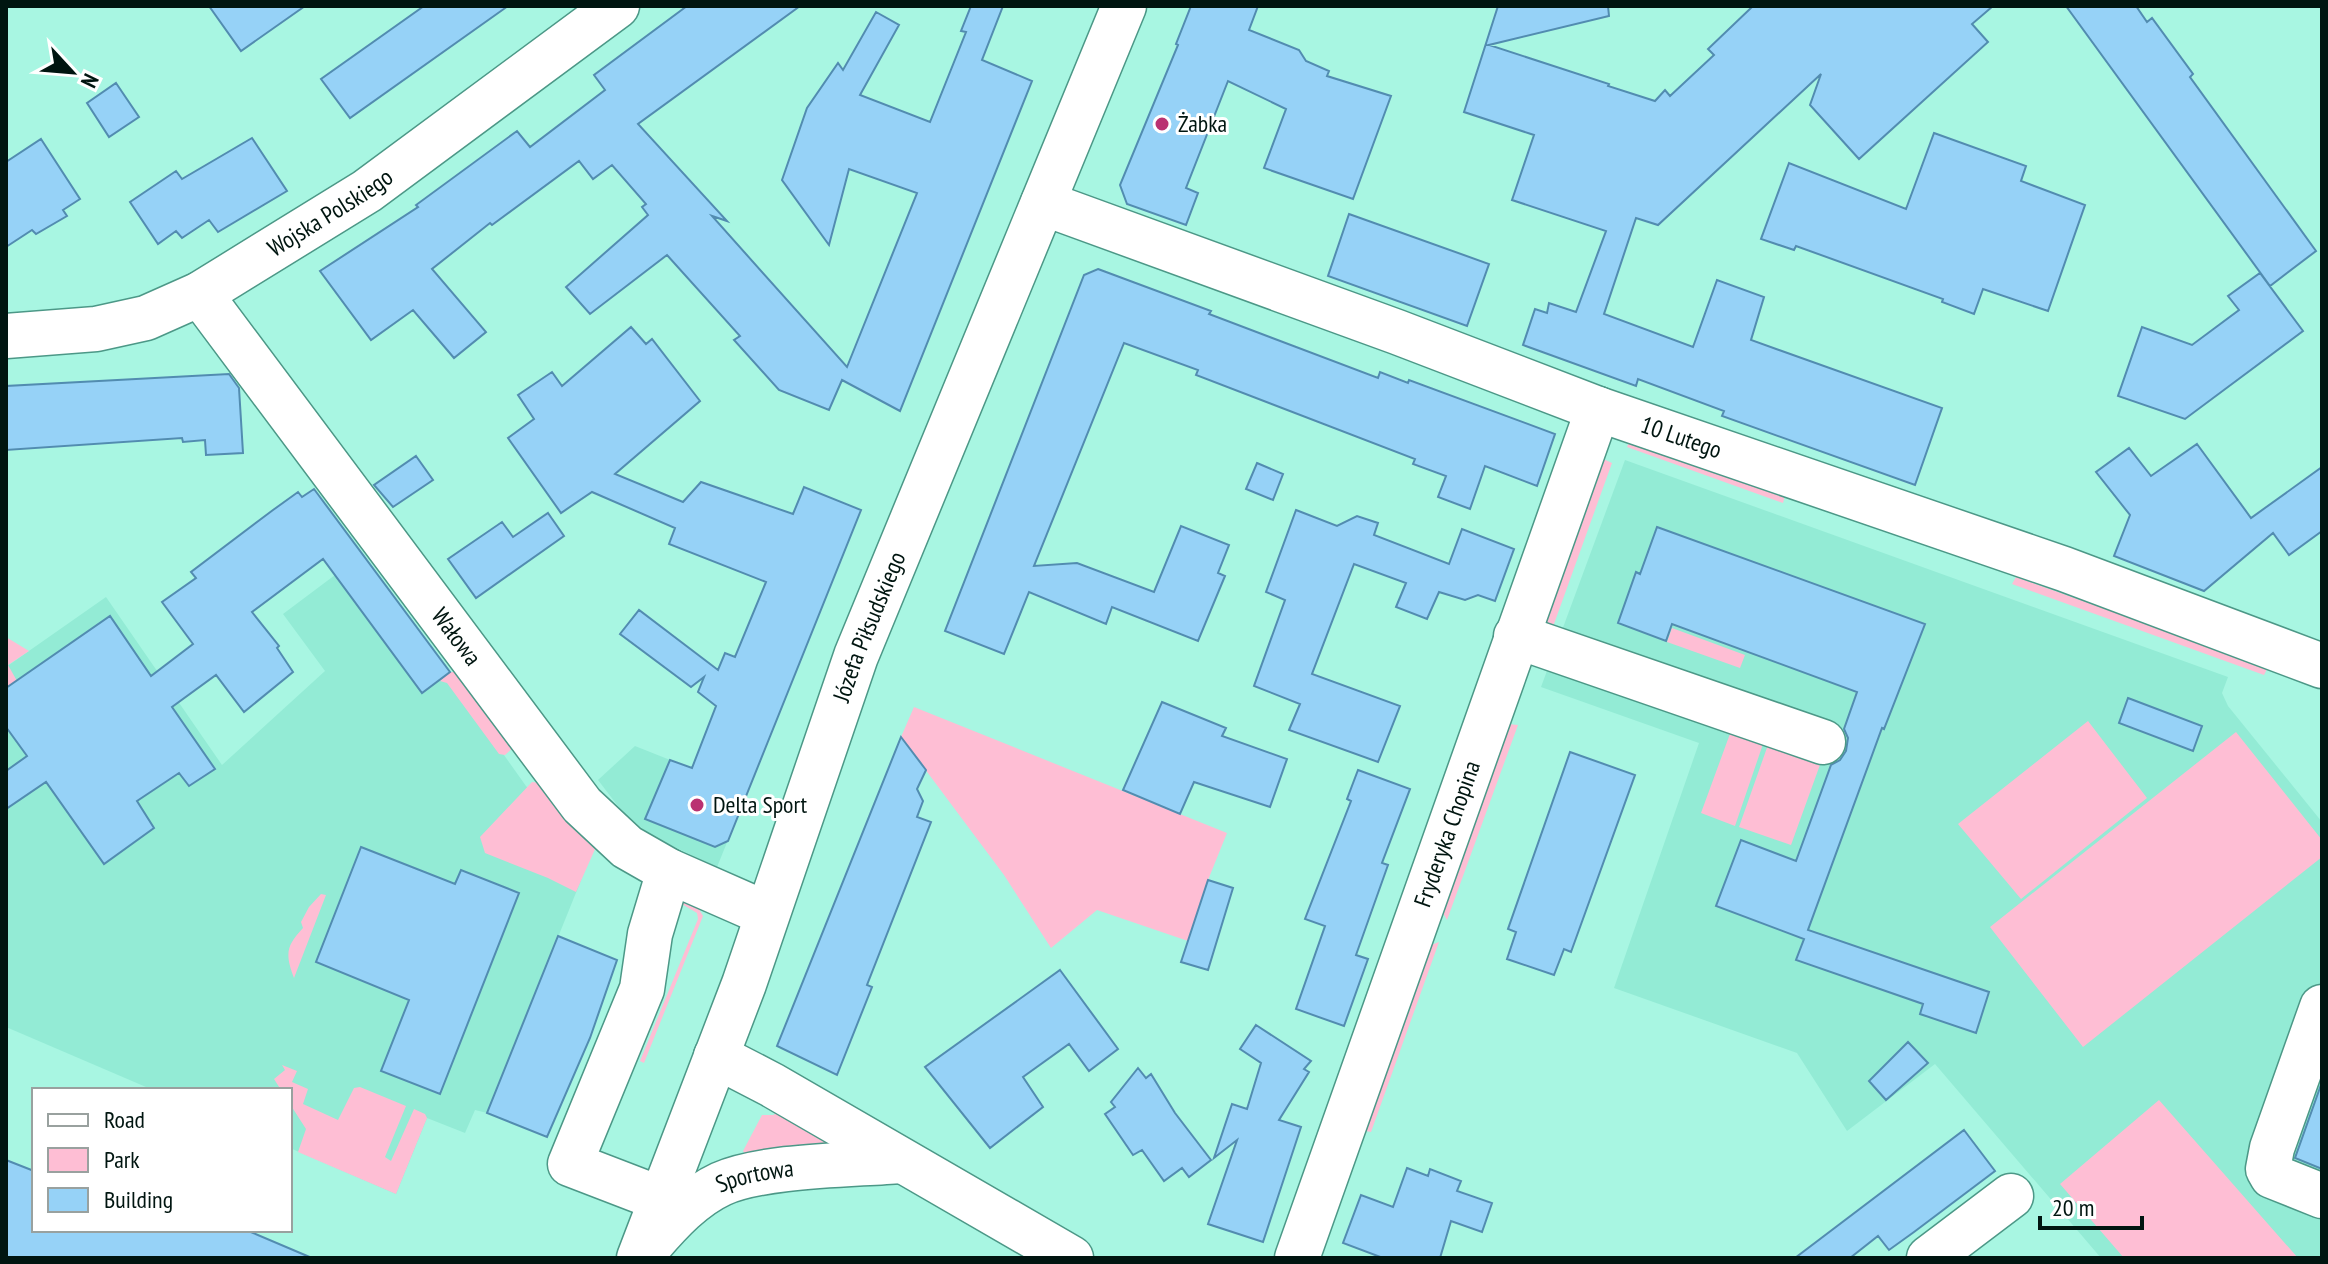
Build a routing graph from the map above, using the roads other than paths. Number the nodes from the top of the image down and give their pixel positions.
1 (617, 6) edge
2 (1124, 6) edge
3 (1043, 203) junction
4 (200, 294) junction
5 (6, 336) edge
6 (1598, 409) junction
7 (1516, 636) junction
8 (2322, 666) edge
9 (1823, 742) dead end
10 (669, 871) junction
11 (767, 914) junction
12 (2322, 1007) edge
13 (716, 1056) junction
14 (900, 1161) junction
15 (2011, 1196) dead end
16 (2322, 1196) edge
17 (661, 1199) junction
18 (639, 1258) edge
19 (1071, 1258) edge
20 (1297, 1258) edge
21 (1929, 1258) edge

1 - 4 street, Wojska Polskiego
2 - 3 street, Józefa Piłsudskiego
3 - 6 street, 10 Lutego
3 - 11 street, Józefa Piłsudskiego
4 - 5 street, Wojska Polskiego
4 - 10 street, Wałowa
6 - 7 street, Fryderyka Chopina
6 - 8 street, 10 Lutego
7 - 9 street
7 - 20 street, Fryderyka Chopina
10 - 11 street, Wałowa
10 - 17 street
11 - 13 street, Józefa Piłsudskiego
12 - 16 street
13 - 14 street
13 - 17 street, Józefa Piłsudskiego
14 - 18 street, Sportowa
14 - 19 street
15 - 21 street
17 - 18 street, Józefa Piłsudskiego

